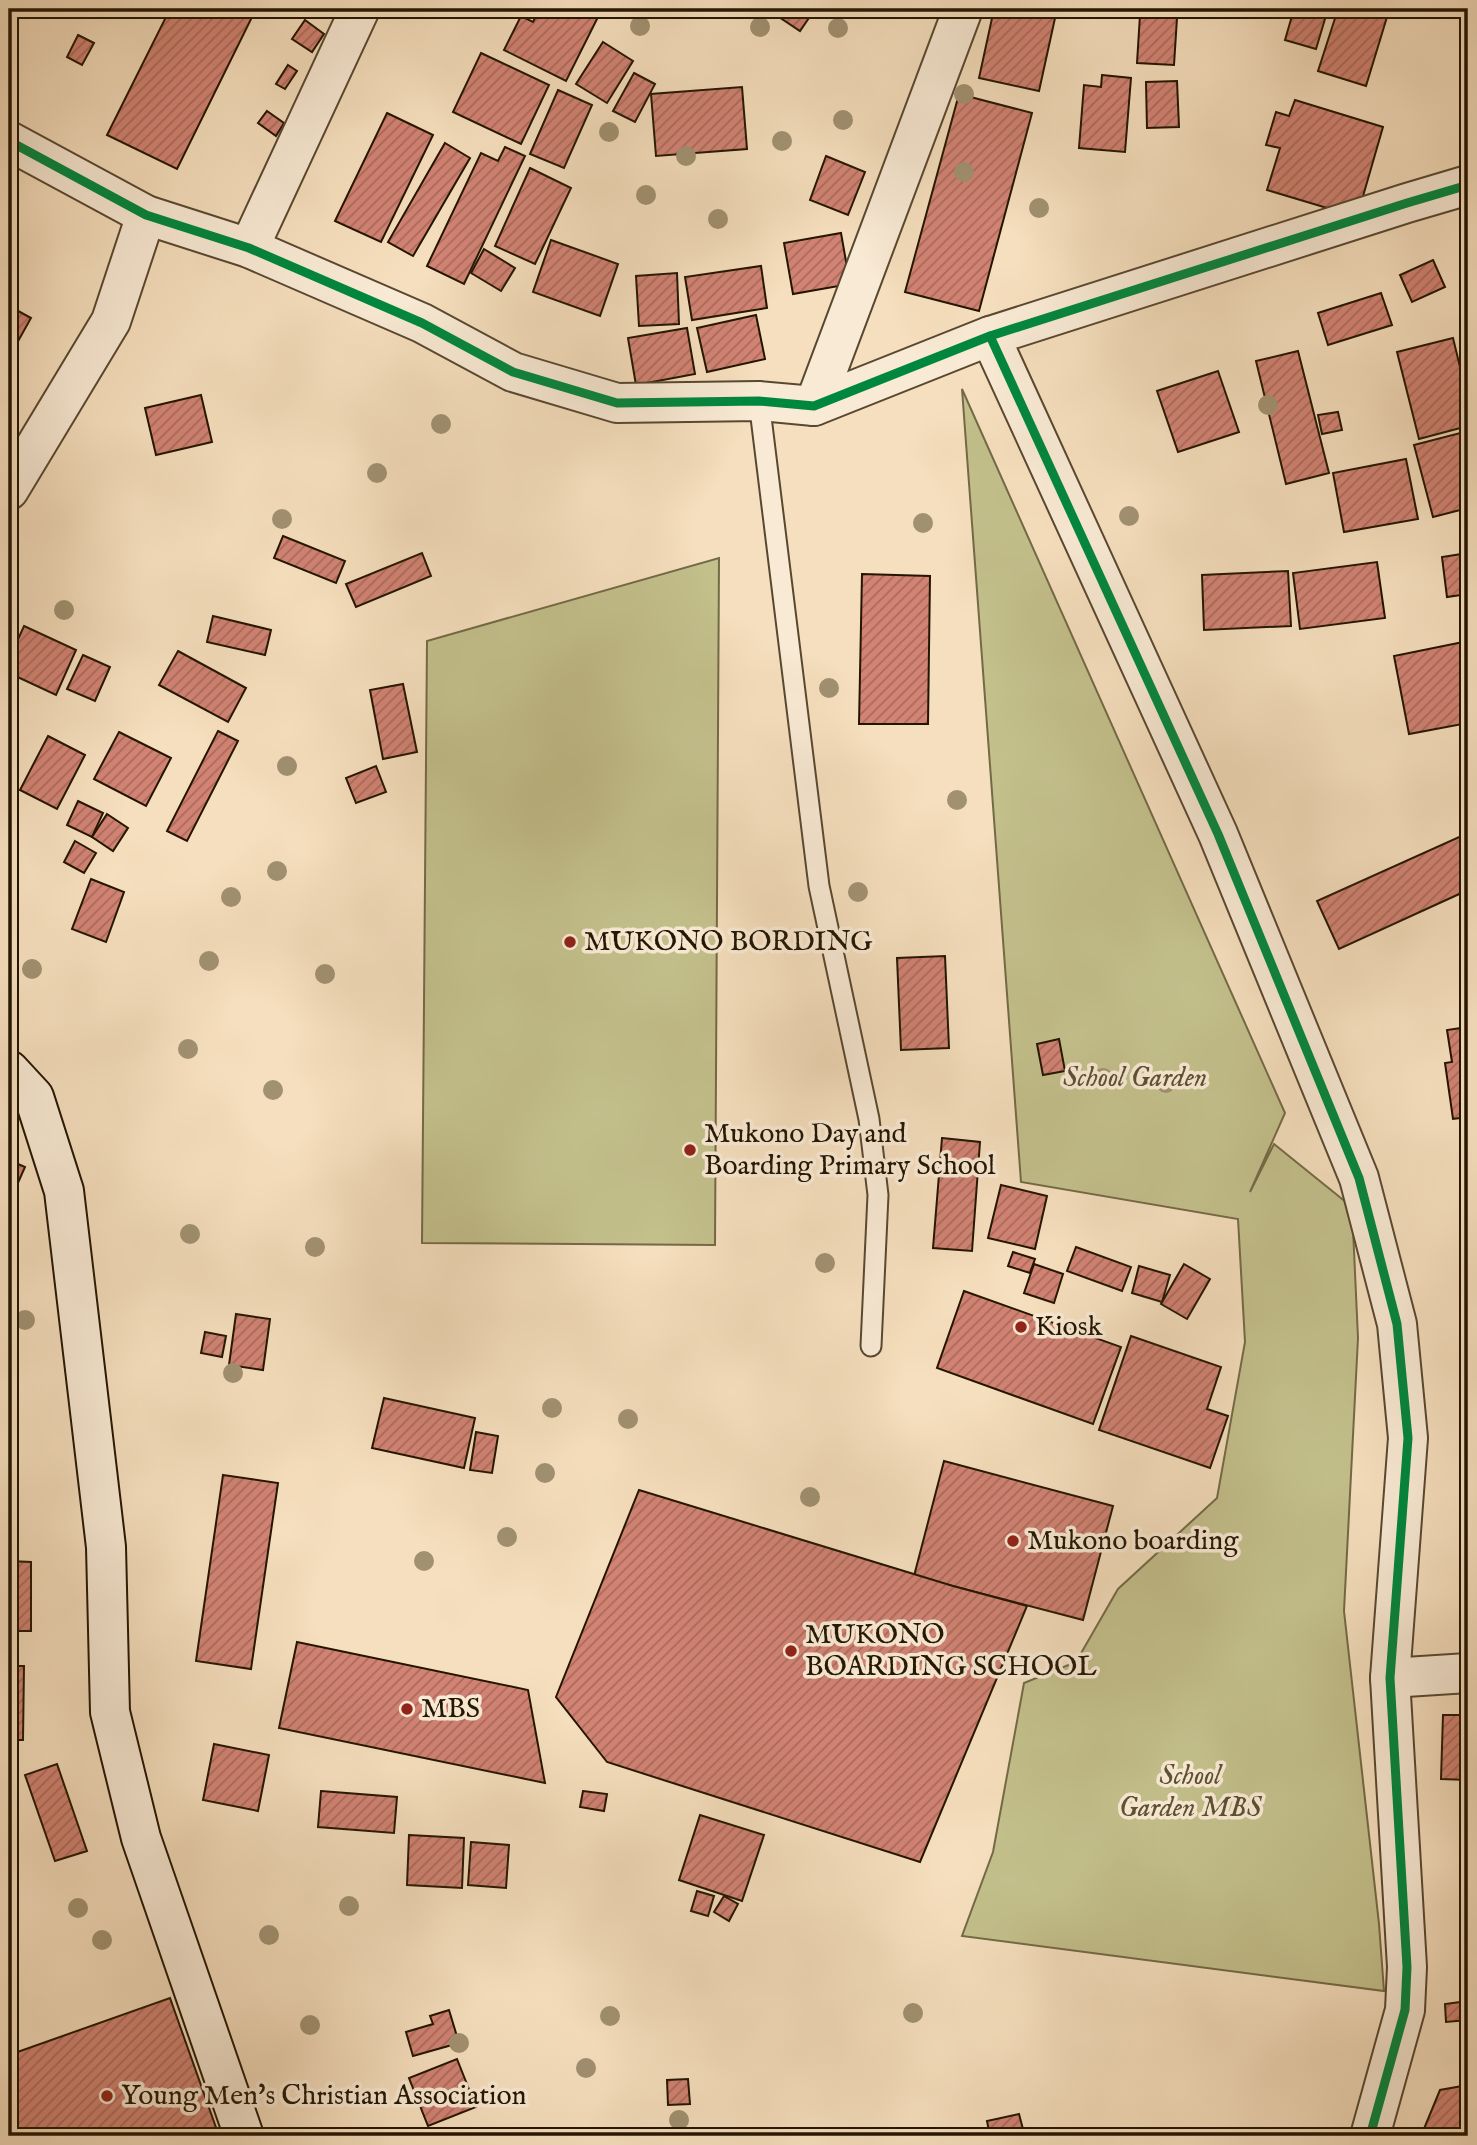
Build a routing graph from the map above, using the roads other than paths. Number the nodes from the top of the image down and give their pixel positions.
1 (360, 9) edge
2 (962, 9) edge
3 (9, 141) edge
4 (1468, 185) edge
5 (146, 215) junction
6 (249, 247) junction
7 (990, 336) junction
8 (759, 401) junction
9 (814, 406) junction
10 (9, 491) edge
11 (9, 1070) edge
12 (871, 1346) dead end
13 (1468, 1673) edge
14 (1390, 1678) junction
15 (244, 2136) edge
16 (1370, 2136) edge

1 - 6 street
2 - 9 street
3 - 5 street
4 - 7 street
5 - 6 street
5 - 10 street
6 - 8 street
7 - 9 street
7 - 14 street
8 - 9 street
8 - 12 lane
11 - 15 street
13 - 14 street
14 - 16 street

